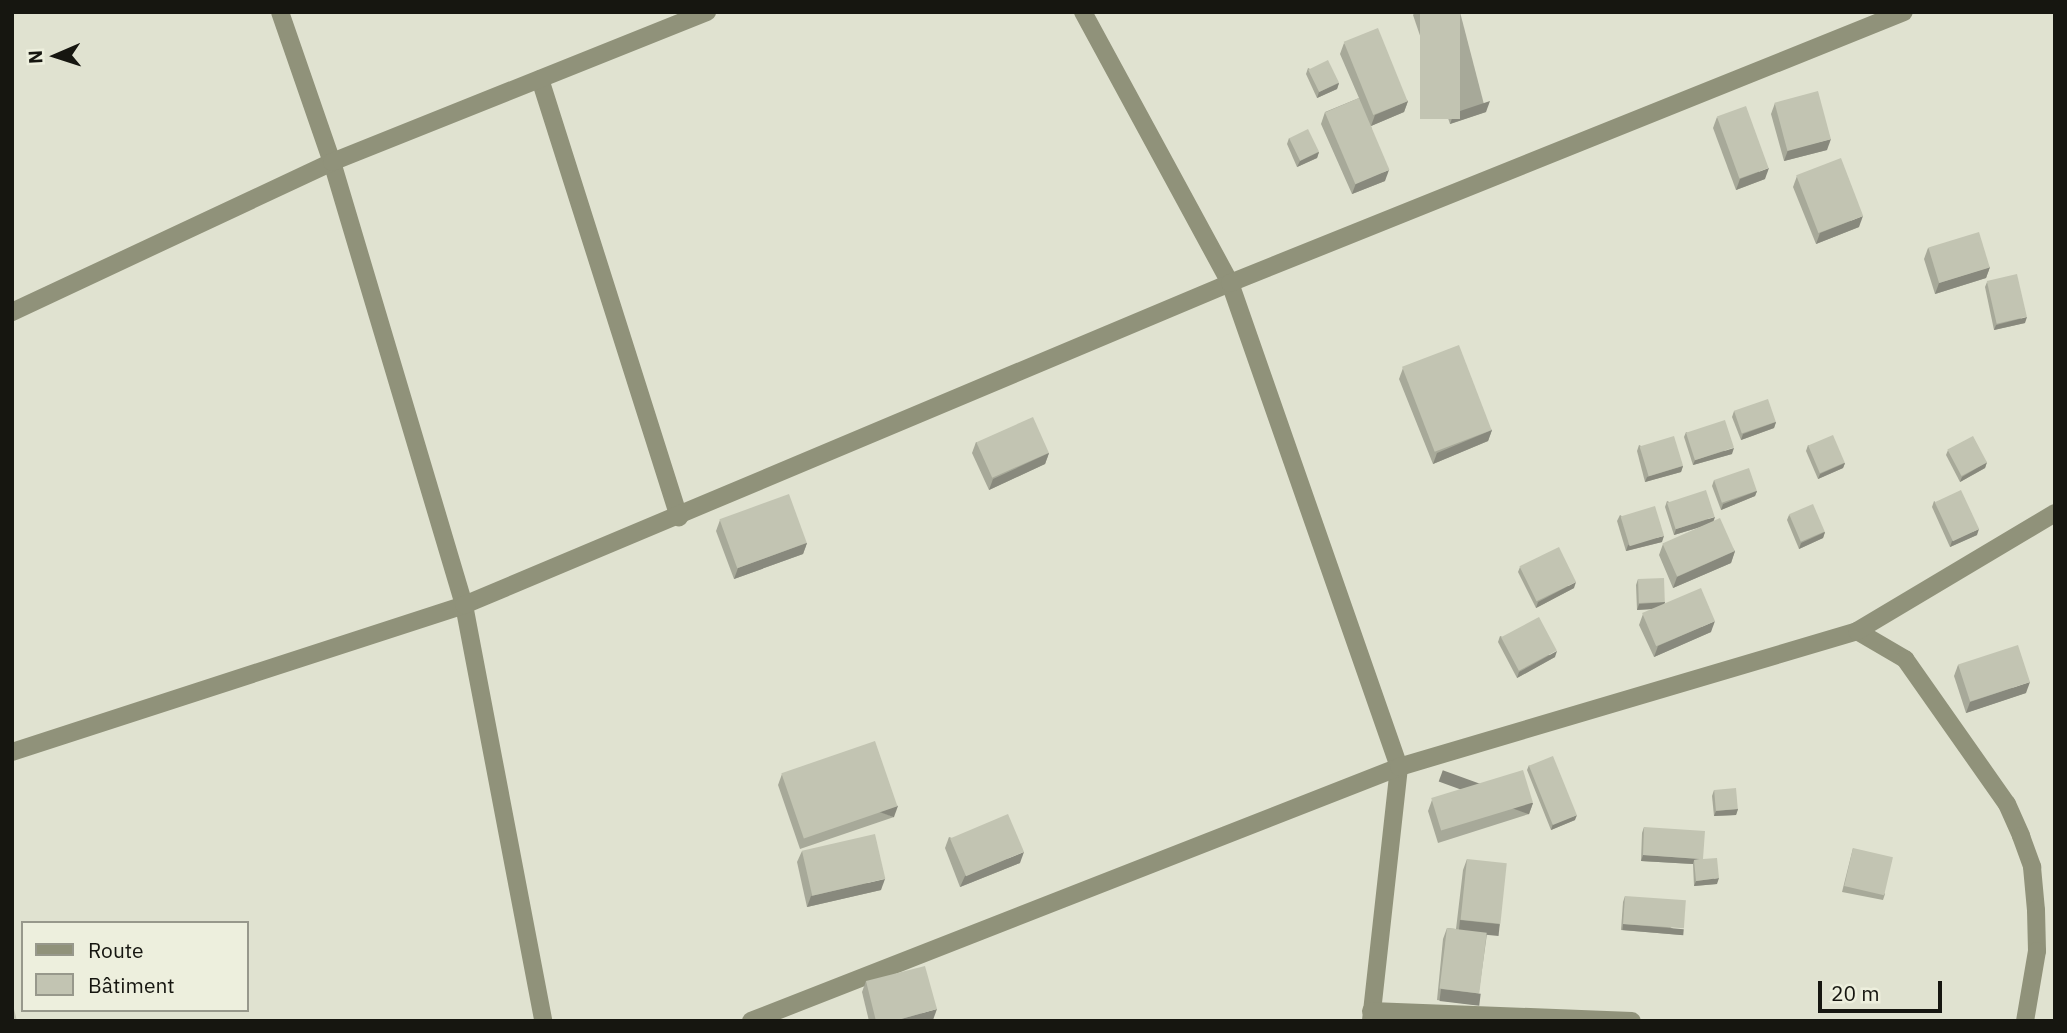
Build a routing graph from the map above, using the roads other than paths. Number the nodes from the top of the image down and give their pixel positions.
1 (280, 12) edge
2 (708, 12) edge
3 (1083, 12) edge
4 (1903, 12) edge
5 (540, 79) junction
6 (332, 162) junction
7 (1230, 283) junction
8 (12, 312) edge
9 (2055, 513) edge
10 (679, 518) junction
11 (464, 605) junction
12 (1857, 631) junction
13 (12, 752) edge
14 (1399, 767) junction
15 (775, 1016) edge
16 (1371, 1016) edge
17 (543, 1021) edge
18 (751, 1021) edge
19 (1632, 1021) edge
20 (2025, 1021) edge

1 - 6 street
2 - 5 street
3 - 7 street
4 - 7 street
5 - 6 street
5 - 10 street
6 - 8 street
6 - 11 street
7 - 10 street
7 - 14 street
9 - 12 street
10 - 11 street
11 - 13 street
11 - 17 street
12 - 14 street
12 - 20 street
14 - 15 street
14 - 16 street
15 - 18 street
16 - 19 street

